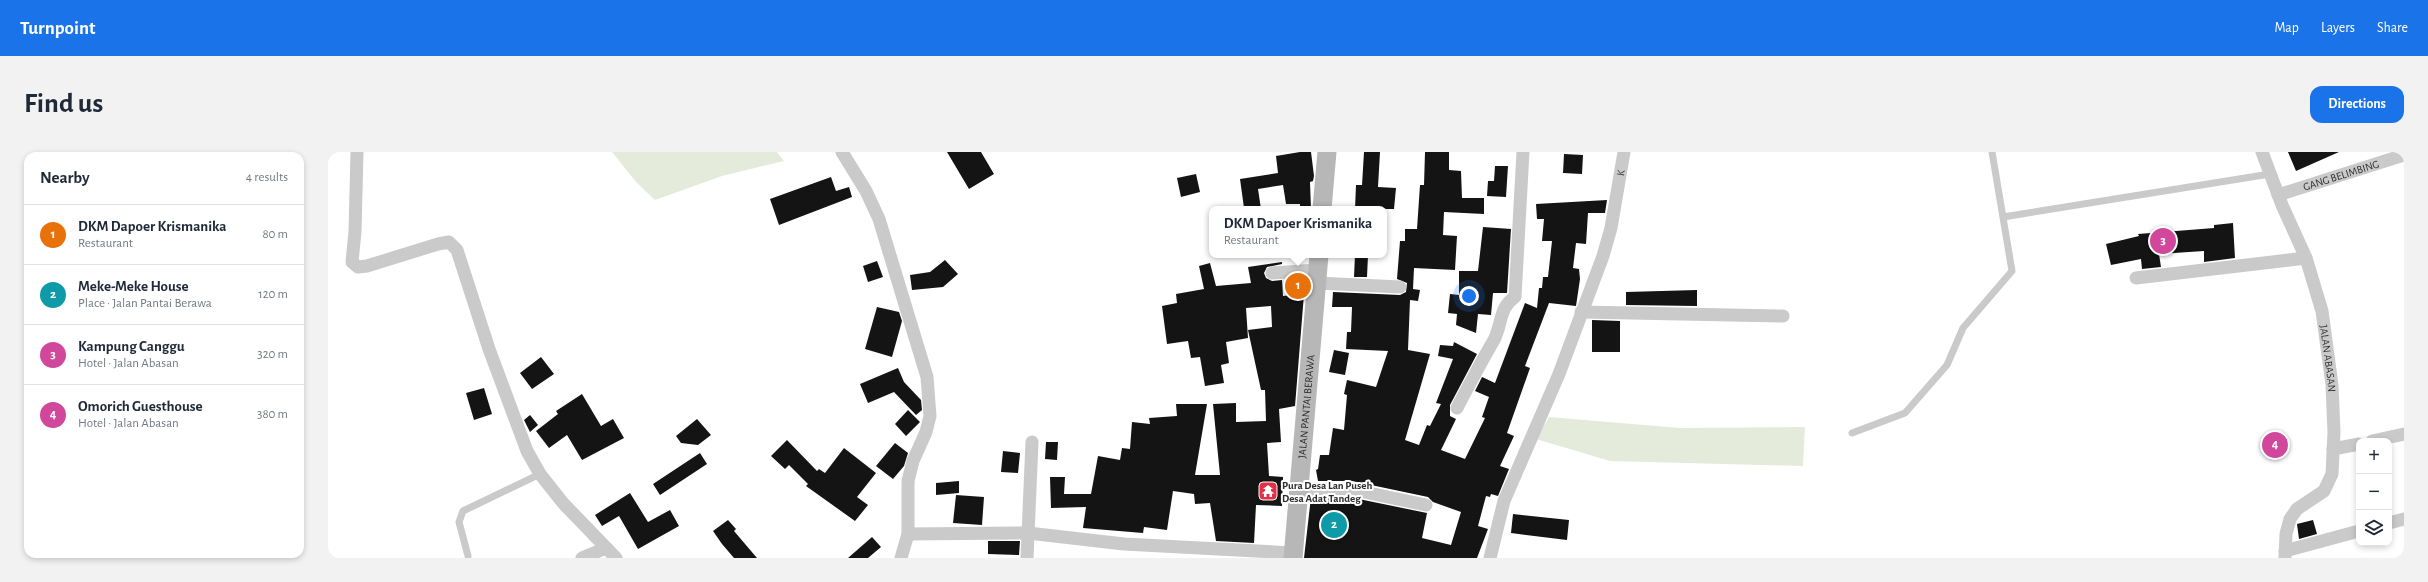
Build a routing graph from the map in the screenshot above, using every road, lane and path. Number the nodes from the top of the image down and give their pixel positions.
1 (356, 152) edge
2 (842, 152) edge
3 (1327, 152) edge
4 (1523, 152) edge
5 (1624, 152) edge
6 (1992, 152) edge
7 (2262, 152) edge
8 (2404, 155) edge
9 (2270, 174) junction
10 (2278, 195) junction
11 (1322, 206) edge
12 (2003, 217) junction
13 (2306, 258) junction
14 (1318, 269) edge
15 (1272, 273) dead end
16 (2136, 278) dead end
17 (1400, 287) dead end
18 (1581, 312) junction
19 (1783, 316) dead end
20 (1457, 408) dead end
21 (1852, 433) dead end
22 (2404, 434) edge
23 (2386, 438) edge
24 (1032, 442) dead end
25 (2356, 445) edge
26 (2333, 449) junction
27 (540, 474) junction
28 (1298, 489) junction
29 (1426, 505) dead end
30 (2404, 519) edge
31 (2392, 522) edge
32 (2356, 532) edge
33 (1028, 533) junction
34 (908, 534) junction
35 (606, 548) junction
36 (2285, 554) edge
37 (468, 556) dead end
38 (1293, 556) edge
39 (582, 558) edge
40 (616, 558) edge
41 (901, 558) edge
42 (1027, 558) edge
43 (1490, 558) edge

1 - 27 street
2 - 34 street
3 - 11 street
4 - 20 street
5 - 18 street, K
6 - 12 lane
7 - 9 street, JALAN ABASAN
8 - 10 street, GANG BELIMBING
9 - 10 street, JALAN ABASAN
9 - 12 lane
10 - 13 street, JALAN ABASAN
12 - 21 lane
13 - 16 street
13 - 26 street, JALAN ABASAN
14 - 15 street
14 - 17 street
14 - 28 street, JALAN PANTAI BERAWA
18 - 19 street
18 - 43 street, K
22 - 23 street
24 - 33 street
25 - 26 street
26 - 36 street, JALAN ABASAN
27 - 35 street
27 - 37 lane
28 - 29 street
28 - 38 street, JALAN PANTAI BERAWA
30 - 31 street
32 - 36 street
33 - 34 street
33 - 38 street
33 - 42 street
34 - 41 street
35 - 39 street
35 - 40 street

